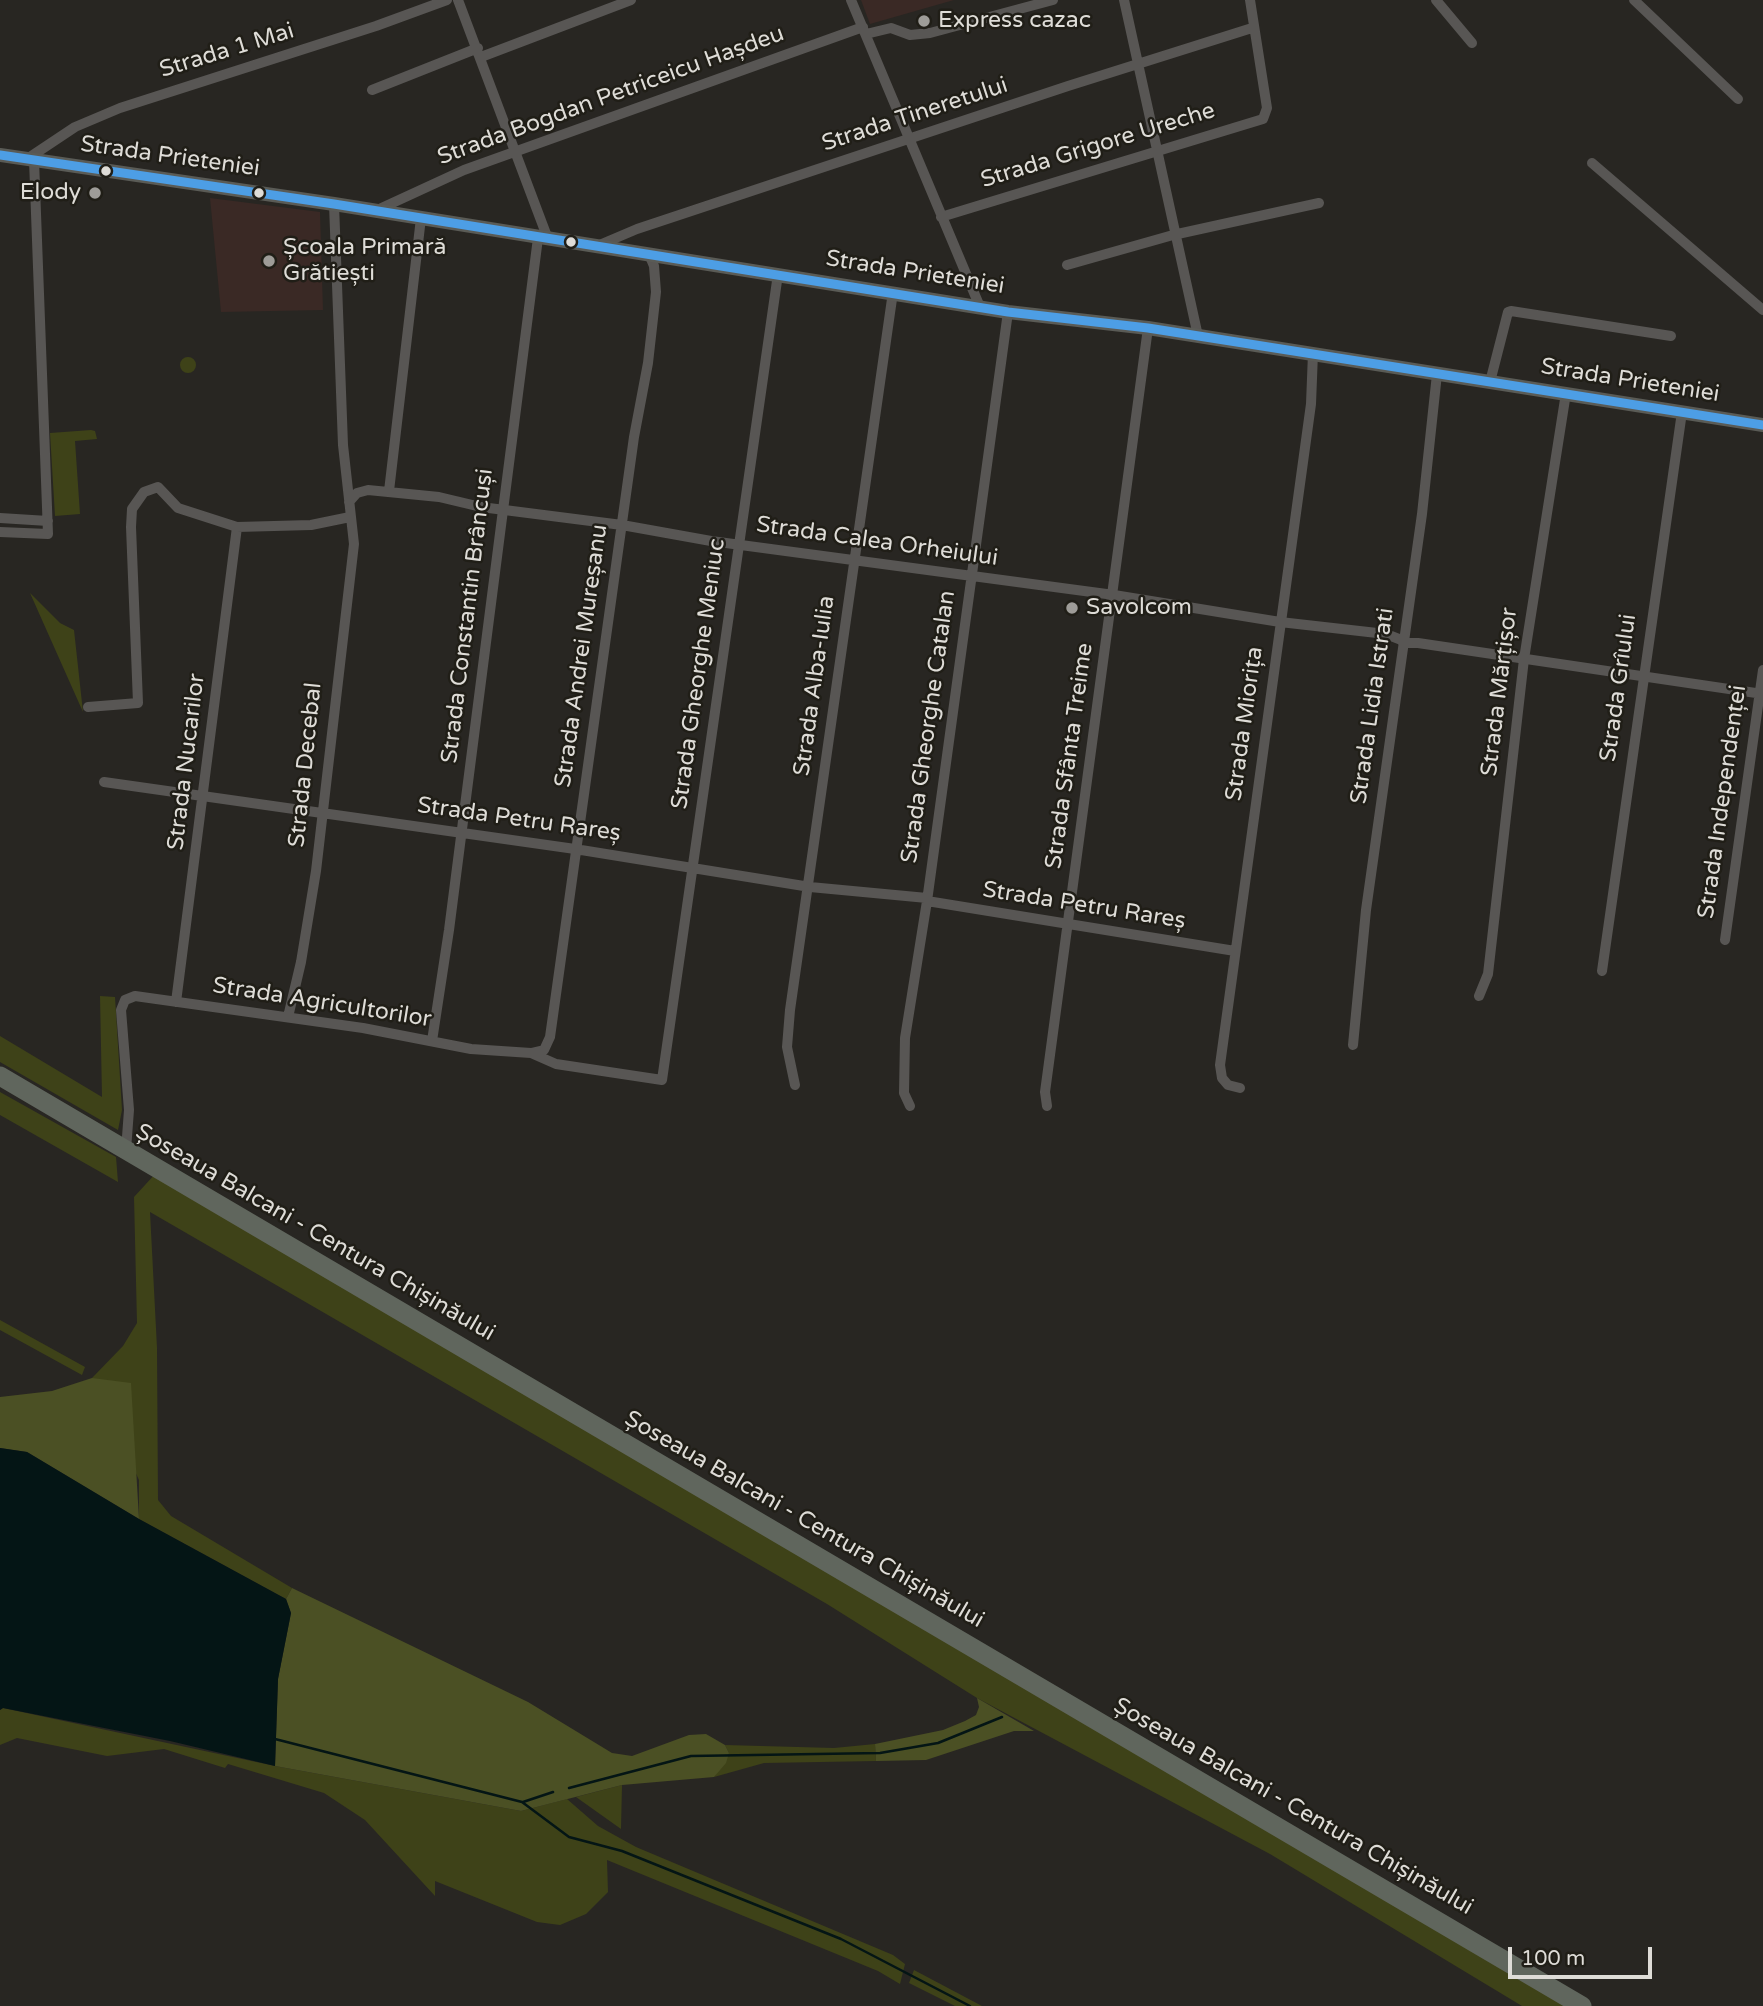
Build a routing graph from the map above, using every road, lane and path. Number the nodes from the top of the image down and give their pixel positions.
1 (447, 0) edge
2 (458, 0) edge
3 (631, 0) edge
4 (851, 0) edge
5 (1053, 0) edge
6 (1124, 0) edge
7 (1250, 0) edge
8 (1436, 0) edge
9 (1634, 0) edge
10 (1252, 28) junction
11 (864, 31) junction
12 (1472, 43) dead end
13 (479, 52) junction
14 (1138, 63) junction
15 (372, 90) dead end
16 (1738, 99) dead end
17 (909, 139) junction
18 (1156, 149) junction
19 (515, 152) junction
20 (0, 155) edge
21 (31, 159) junction
22 (1592, 163) dead end
23 (1319, 203) dead end
24 (334, 204) junction
25 (376, 211) junction
26 (942, 216) junction
27 (421, 218) junction
28 (1173, 235) junction
29 (543, 238) junction
30 (594, 247) junction
31 (649, 254) junction
32 (1067, 265) dead end
33 (778, 274) junction
34 (893, 292) junction
35 (980, 307) junction
36 (1763, 310) edge
37 (1008, 312) junction
38 (1148, 328) junction
39 (1198, 336) junction
40 (1671, 336) dead end
41 (1313, 353) junction
42 (1437, 374) junction
43 (1490, 382) junction
44 (1566, 393) junction
45 (1682, 412) junction
46 (1763, 425) edge
47 (389, 491) junction
48 (349, 502) junction
49 (502, 509) junction
50 (350, 517) junction
51 (0, 518) edge
52 (48, 521) junction
53 (622, 525) junction
54 (237, 527) junction
55 (0, 532) edge
56 (739, 545) junction
57 (854, 559) junction
58 (972, 575) junction
59 (1114, 595) junction
60 (1280, 622) junction
61 (1404, 642) junction
62 (1524, 659) junction
63 (1763, 670) edge
64 (1642, 675) junction
65 (1761, 694) edge
66 (88, 707) dead end
67 (104, 782) dead end
68 (205, 795) junction
69 (321, 812) junction
70 (462, 834) junction
71 (575, 849) junction
72 (692, 867) junction
73 (810, 887) junction
74 (927, 900) junction
75 (1068, 923) junction
76 (1725, 940) dead end
77 (1235, 951) junction
78 (1602, 971) dead end
79 (1479, 996) dead end
80 (176, 1002) junction
81 (288, 1017) junction
82 (432, 1041) junction
83 (1353, 1045) dead end
84 (531, 1053) junction
85 (0, 1076) edge
86 (662, 1080) joint
87 (795, 1085) dead end
88 (1240, 1087) dead end
89 (910, 1106) dead end
90 (1047, 1106) dead end
91 (126, 1150) junction
92 (1582, 2006) edge

1 - 21 street, Strada 1 Mai
2 - 13 street
3 - 13 street
4 - 11 street
5 - 11 street, Strada Bogdan Petriceicu Hașdeu
6 - 14 street
7 - 10 street
8 - 12 street
9 - 16 street
10 - 14 street, Strada Tineretului
10 - 18 street, Strada Grigore Ureche
11 - 17 street
11 - 19 street, Strada Bogdan Petriceicu Hașdeu
13 - 15 street
13 - 19 street
14 - 17 street, Strada Tineretului
14 - 18 street
17 - 26 street
17 - 30 street, Strada Tineretului
18 - 26 street, Strada Grigore Ureche
18 - 28 street
19 - 25 street, Strada Bogdan Petriceicu Hașdeu
19 - 29 street
20 - 21 street, Strada Prieteniei
21 - 24 street, Strada Prieteniei
21 - 52 street
22 - 36 street
23 - 28 street
24 - 25 street, Strada Prieteniei
24 - 48 street
25 - 27 street, Strada Prieteniei
26 - 35 street
27 - 29 street, Strada Prieteniei
27 - 47 street
28 - 32 street
28 - 39 street
29 - 30 street, Strada Prieteniei
29 - 49 street, Strada Constantin Brâncuși
30 - 31 street, Strada Prieteniei
31 - 33 street, Strada Prieteniei
31 - 53 street, Strada Andrei Mureșanu
33 - 34 street, Strada Prieteniei
33 - 56 street, Strada Gheorghe Meniuc
34 - 35 street, Strada Prieteniei
34 - 57 street, Strada Alba-Iulia
35 - 37 street, Strada Prieteniei
37 - 38 street, Strada Prieteniei
37 - 58 street, Strada Gheorghe Catalan
38 - 39 street, Strada Prieteniei
38 - 59 street, Strada Sfânta Treime
39 - 41 street, Strada Prieteniei
40 - 43 street
41 - 42 street, Strada Prieteniei
41 - 60 street, Strada Miorița
42 - 43 street, Strada Prieteniei
42 - 61 street, Strada Lidia Istrati
43 - 44 street, Strada Prieteniei
44 - 45 street, Strada Prieteniei
44 - 62 street, Strada Mărțișor
45 - 46 street, Strada Prieteniei
45 - 64 street, Strada Grîului
47 - 48 street, Strada Calea Orheiului
47 - 49 street, Strada Calea Orheiului
48 - 50 street
49 - 53 street, Strada Calea Orheiului
49 - 70 street, Strada Constantin Brâncuși
50 - 54 street
50 - 69 street, Strada Decebal
51 - 52 street
52 - 55 street
53 - 56 street, Strada Calea Orheiului
53 - 71 street, Strada Andrei Mureșanu
54 - 66 street
54 - 68 street, Strada Nucarilor
56 - 57 street, Strada Calea Orheiului
56 - 72 street, Strada Gheorghe Meniuc
57 - 58 street, Strada Calea Orheiului
57 - 73 street, Strada Alba-Iulia
58 - 59 street, Strada Calea Orheiului
58 - 74 street, Strada Gheorghe Catalan
59 - 60 street, Strada Calea Orheiului
59 - 75 street, Strada Sfânta Treime
60 - 61 street, Strada Calea Orheiului
60 - 77 street, Strada Miorița
61 - 62 street, Strada Calea Orheiului
61 - 83 street, Strada Lidia Istrati
62 - 64 street, Strada Calea Orheiului
62 - 79 street, Strada Mărțișor
63 - 65 street, Strada Independenței
64 - 65 street, Strada Calea Orheiului
64 - 78 street, Strada Grîului
65 - 76 street, Strada Independenței
67 - 68 street, Strada Petru Rareș
68 - 69 street, Strada Petru Rareș
68 - 80 street, Strada Nucarilor
69 - 70 street, Strada Petru Rareș
69 - 81 street, Strada Decebal
70 - 71 street, Strada Petru Rareș
70 - 82 street, Strada Constantin Brâncuși
71 - 72 street, Strada Petru Rareș
71 - 84 street, Strada Andrei Mureșanu
72 - 73 street, Strada Petru Rareș
72 - 86 street, Strada Gheorghe Meniuc
73 - 74 street, Strada Petru Rareș
73 - 87 street, Strada Alba-Iulia
74 - 75 street, Strada Petru Rareș
74 - 89 street, Strada Gheorghe Catalan
75 - 77 street, Strada Petru Rareș
75 - 90 street, Strada Sfânta Treime
77 - 88 street, Strada Miorița
80 - 81 street, Strada Agricultorilor
80 - 91 street, Strada Agricultorilor
81 - 82 street, Strada Agricultorilor
82 - 84 street, Strada Agricultorilor
84 - 86 street, Strada Agricultorilor
85 - 91 highway, Șoseaua Balcani - Centura Chișinăului
91 - 92 highway, Șoseaua Balcani - Centura Chișinăului

